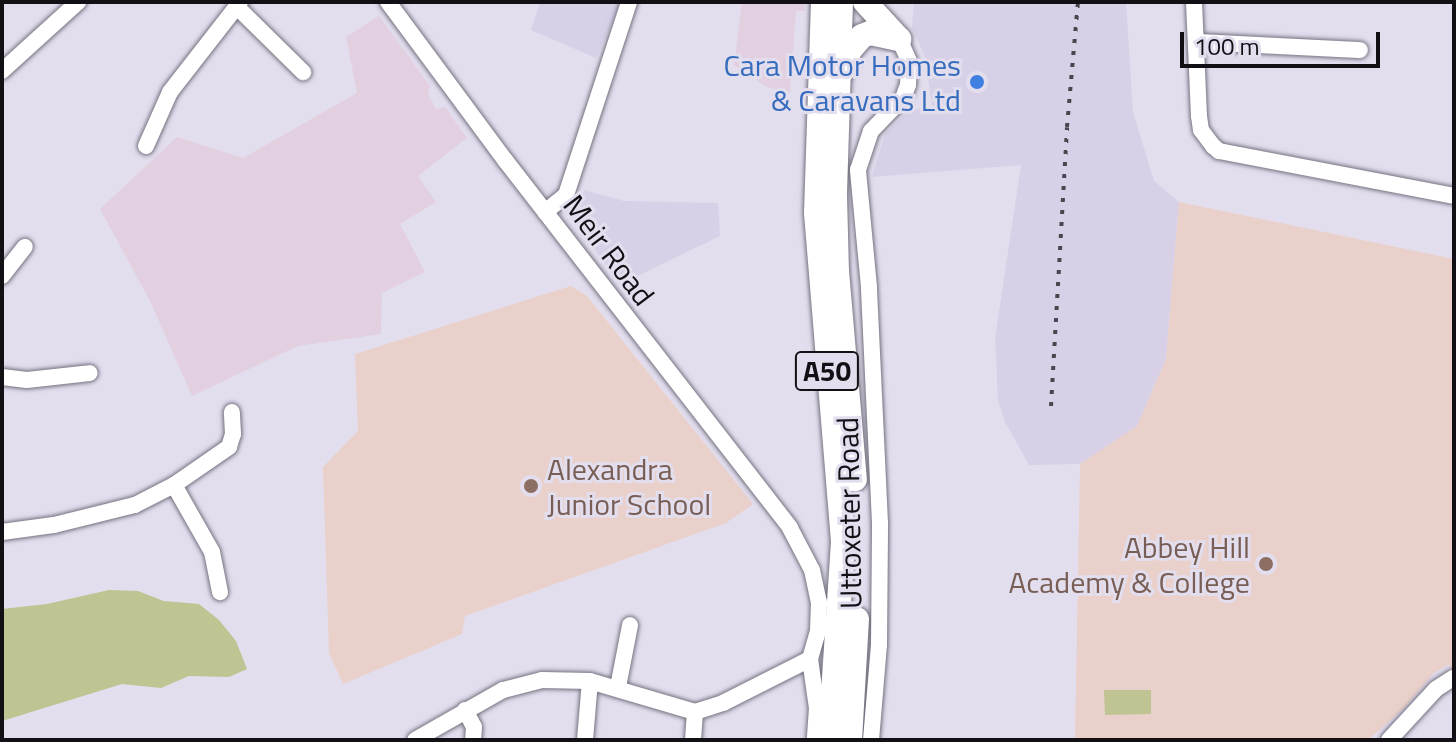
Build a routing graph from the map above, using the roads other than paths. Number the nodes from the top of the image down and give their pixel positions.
1 (78, 2) edge
2 (388, 2) edge
3 (629, 2) edge
4 (823, 2) edge
5 (841, 2) edge
6 (865, 2) edge
7 (1194, 2) edge
8 (238, 4) edge
9 (899, 39) junction
10 (1196, 42) junction
11 (1360, 50) dead end
12 (2, 71) edge
13 (303, 72) dead end
14 (838, 86) junction
15 (144, 134) dead end
16 (1454, 196) edge
17 (545, 212) junction
18 (25, 247) dead end
19 (2, 276) edge
20 (90, 373) dead end
21 (2, 377) edge
22 (232, 412) dead end
23 (174, 485) junction
24 (2, 532) edge
25 (220, 592) dead end
26 (630, 625) dead end
27 (810, 659) junction
28 (1453, 678) edge
29 (590, 681) junction
30 (618, 687) junction
31 (465, 710) junction
32 (695, 712) junction
33 (415, 740) edge
34 (473, 740) edge
35 (585, 740) edge
36 (693, 740) edge
37 (815, 740) edge
38 (830, 740) edge
39 (850, 740) edge
40 (871, 740) edge
41 (1389, 740) edge

1 - 12 street
2 - 17 street, Meir Road
3 - 17 street
4 - 38 highway, A50
5 - 14 highway, A50
6 - 9 highway
7 - 10 street
8 - 13 street
8 - 15 street
9 - 14 highway
9 - 40 street, Uttoxeter Road
10 - 11 street
10 - 16 street
14 - 39 highway, A50
17 - 27 street, Meir Road
18 - 19 street
20 - 21 street
22 - 23 street
23 - 24 street
23 - 25 street
26 - 30 street
27 - 32 street
27 - 37 street
28 - 41 street
29 - 30 street
29 - 31 street
29 - 35 street
30 - 32 street
31 - 33 street
31 - 34 street
32 - 36 street

